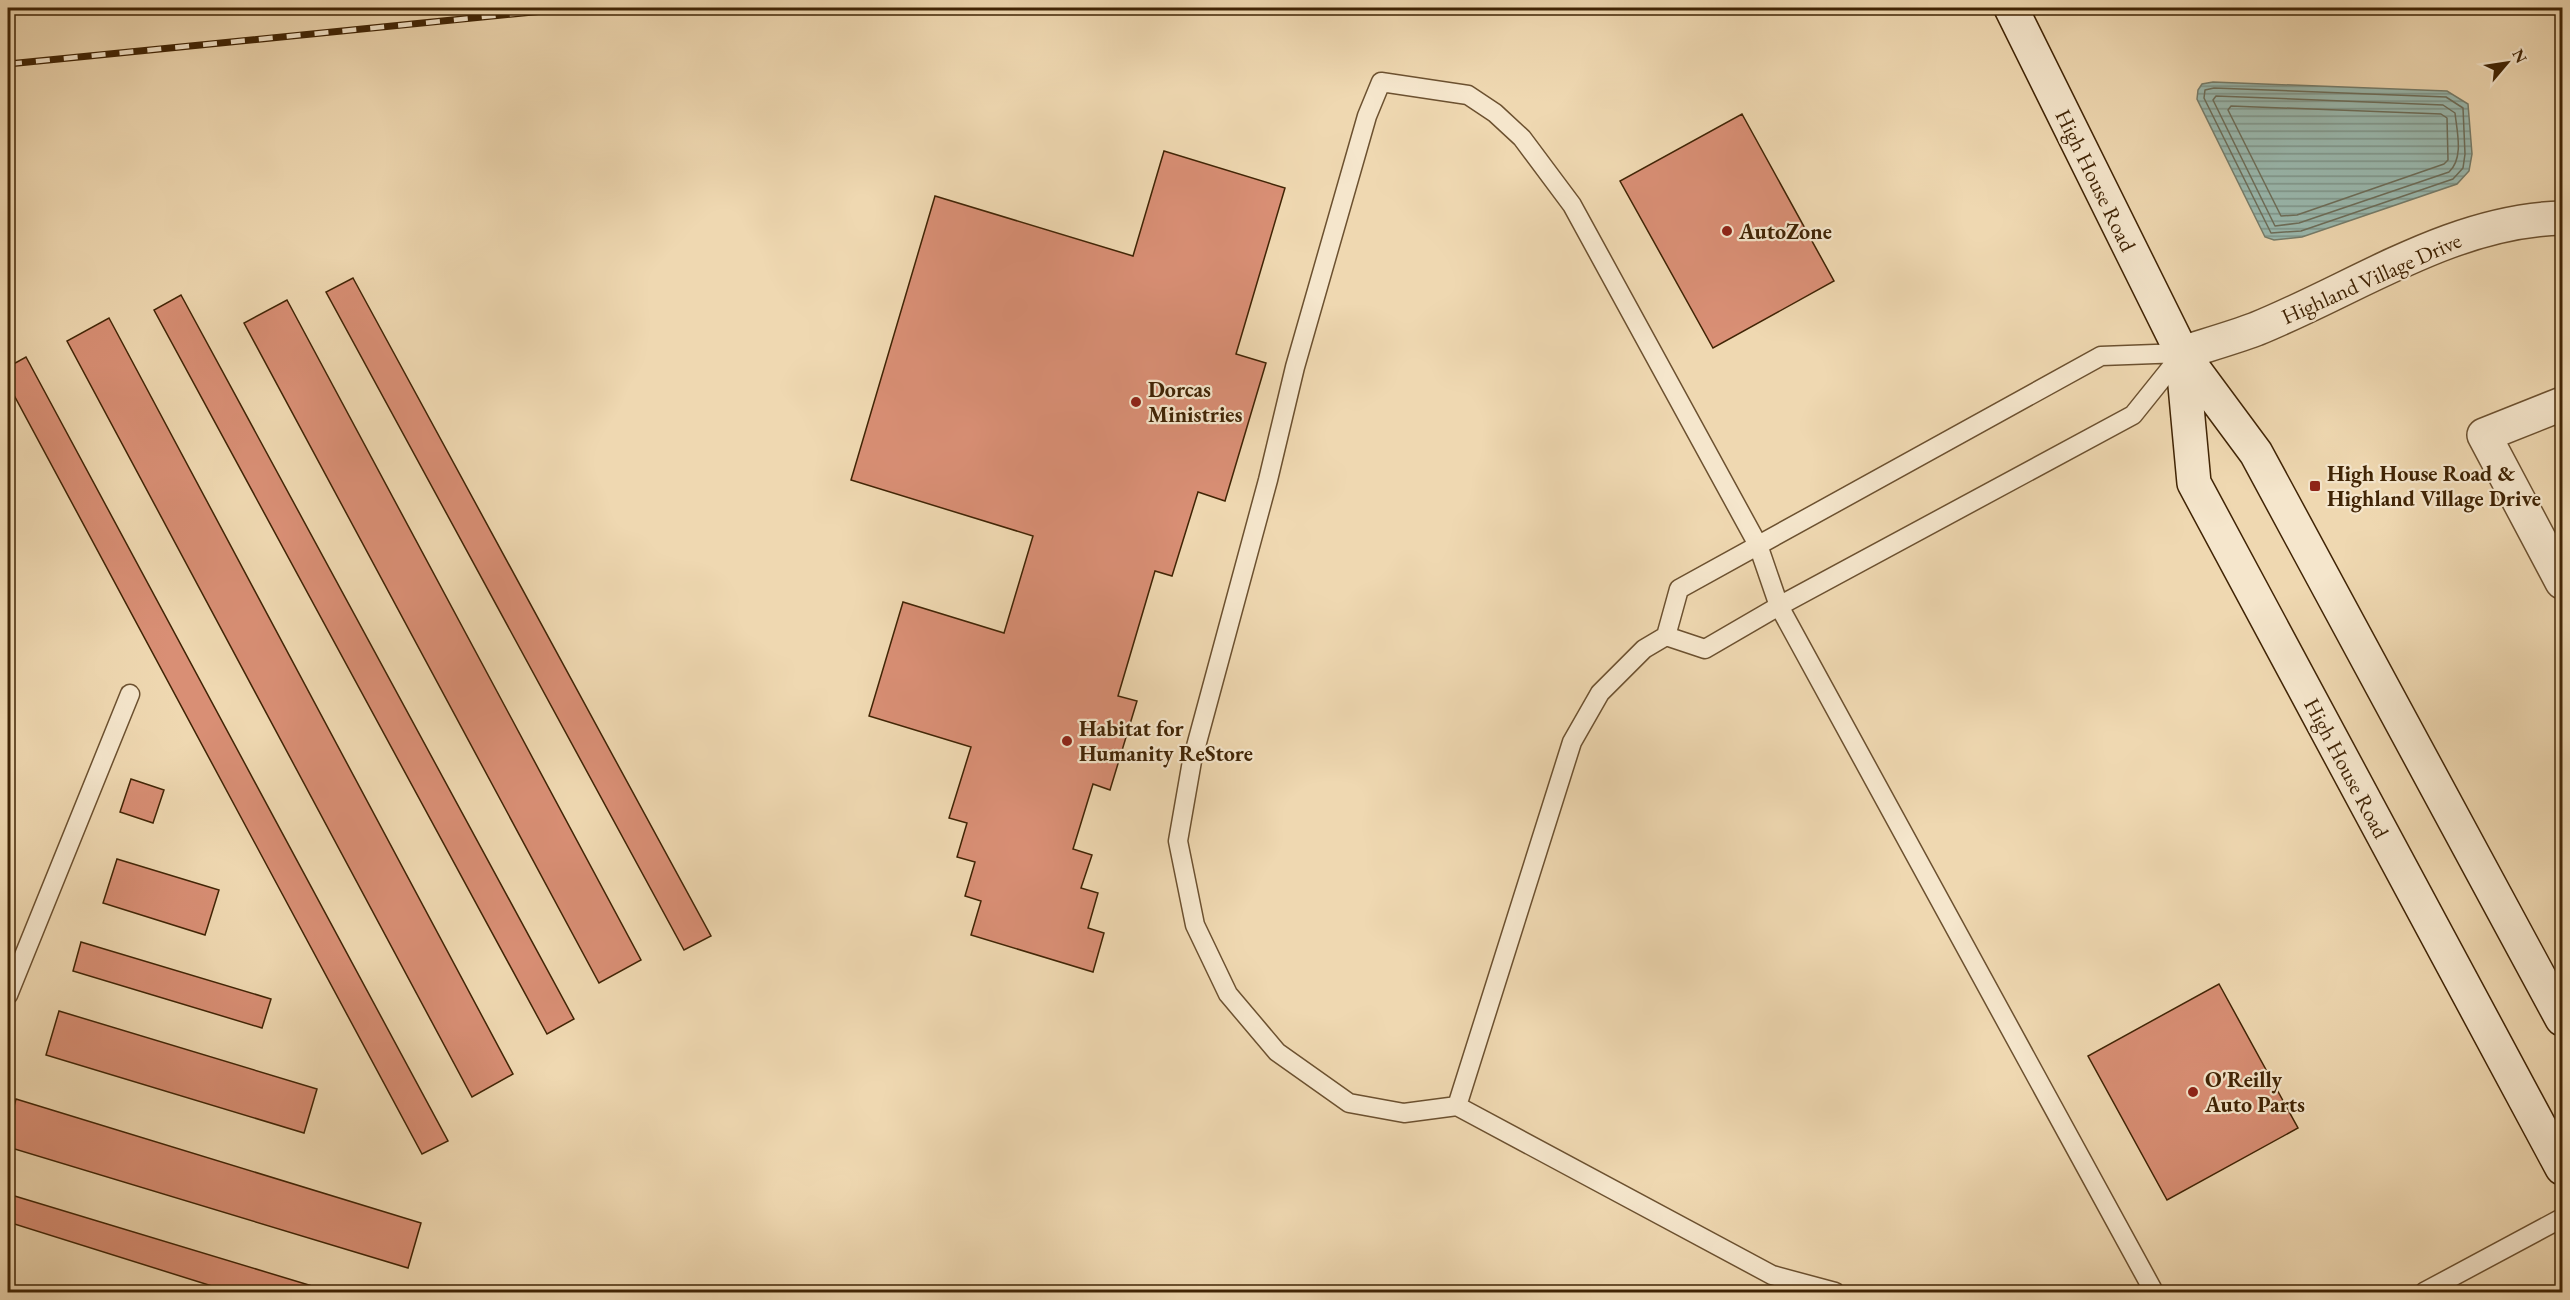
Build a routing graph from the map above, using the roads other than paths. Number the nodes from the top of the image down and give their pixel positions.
1 (2011, 8) edge
2 (2562, 218) edge
3 (2182, 353) junction
4 (2562, 404) edge
5 (1758, 545) junction
6 (2562, 582) edge
7 (1779, 606) junction
8 (1666, 636) junction
9 (130, 694) dead end
10 (8, 995) edge
11 (2562, 1019) edge
12 (1457, 1106) junction
13 (2562, 1168) edge
14 (2562, 1218) edge
15 (1835, 1293) edge
16 (2154, 1293) edge
17 (2424, 1293) edge

1 - 3 main road, High House Road
2 - 3 main road, Highland Village Drive
3 - 5 lane
3 - 7 lane
3 - 11 main road, High House Road
3 - 13 main road, High House Road
4 - 6 main road
5 - 7 lane
5 - 8 lane
5 - 12 lane
7 - 8 lane
7 - 16 lane
8 - 12 lane
9 - 10 lane
12 - 15 lane
14 - 17 lane

